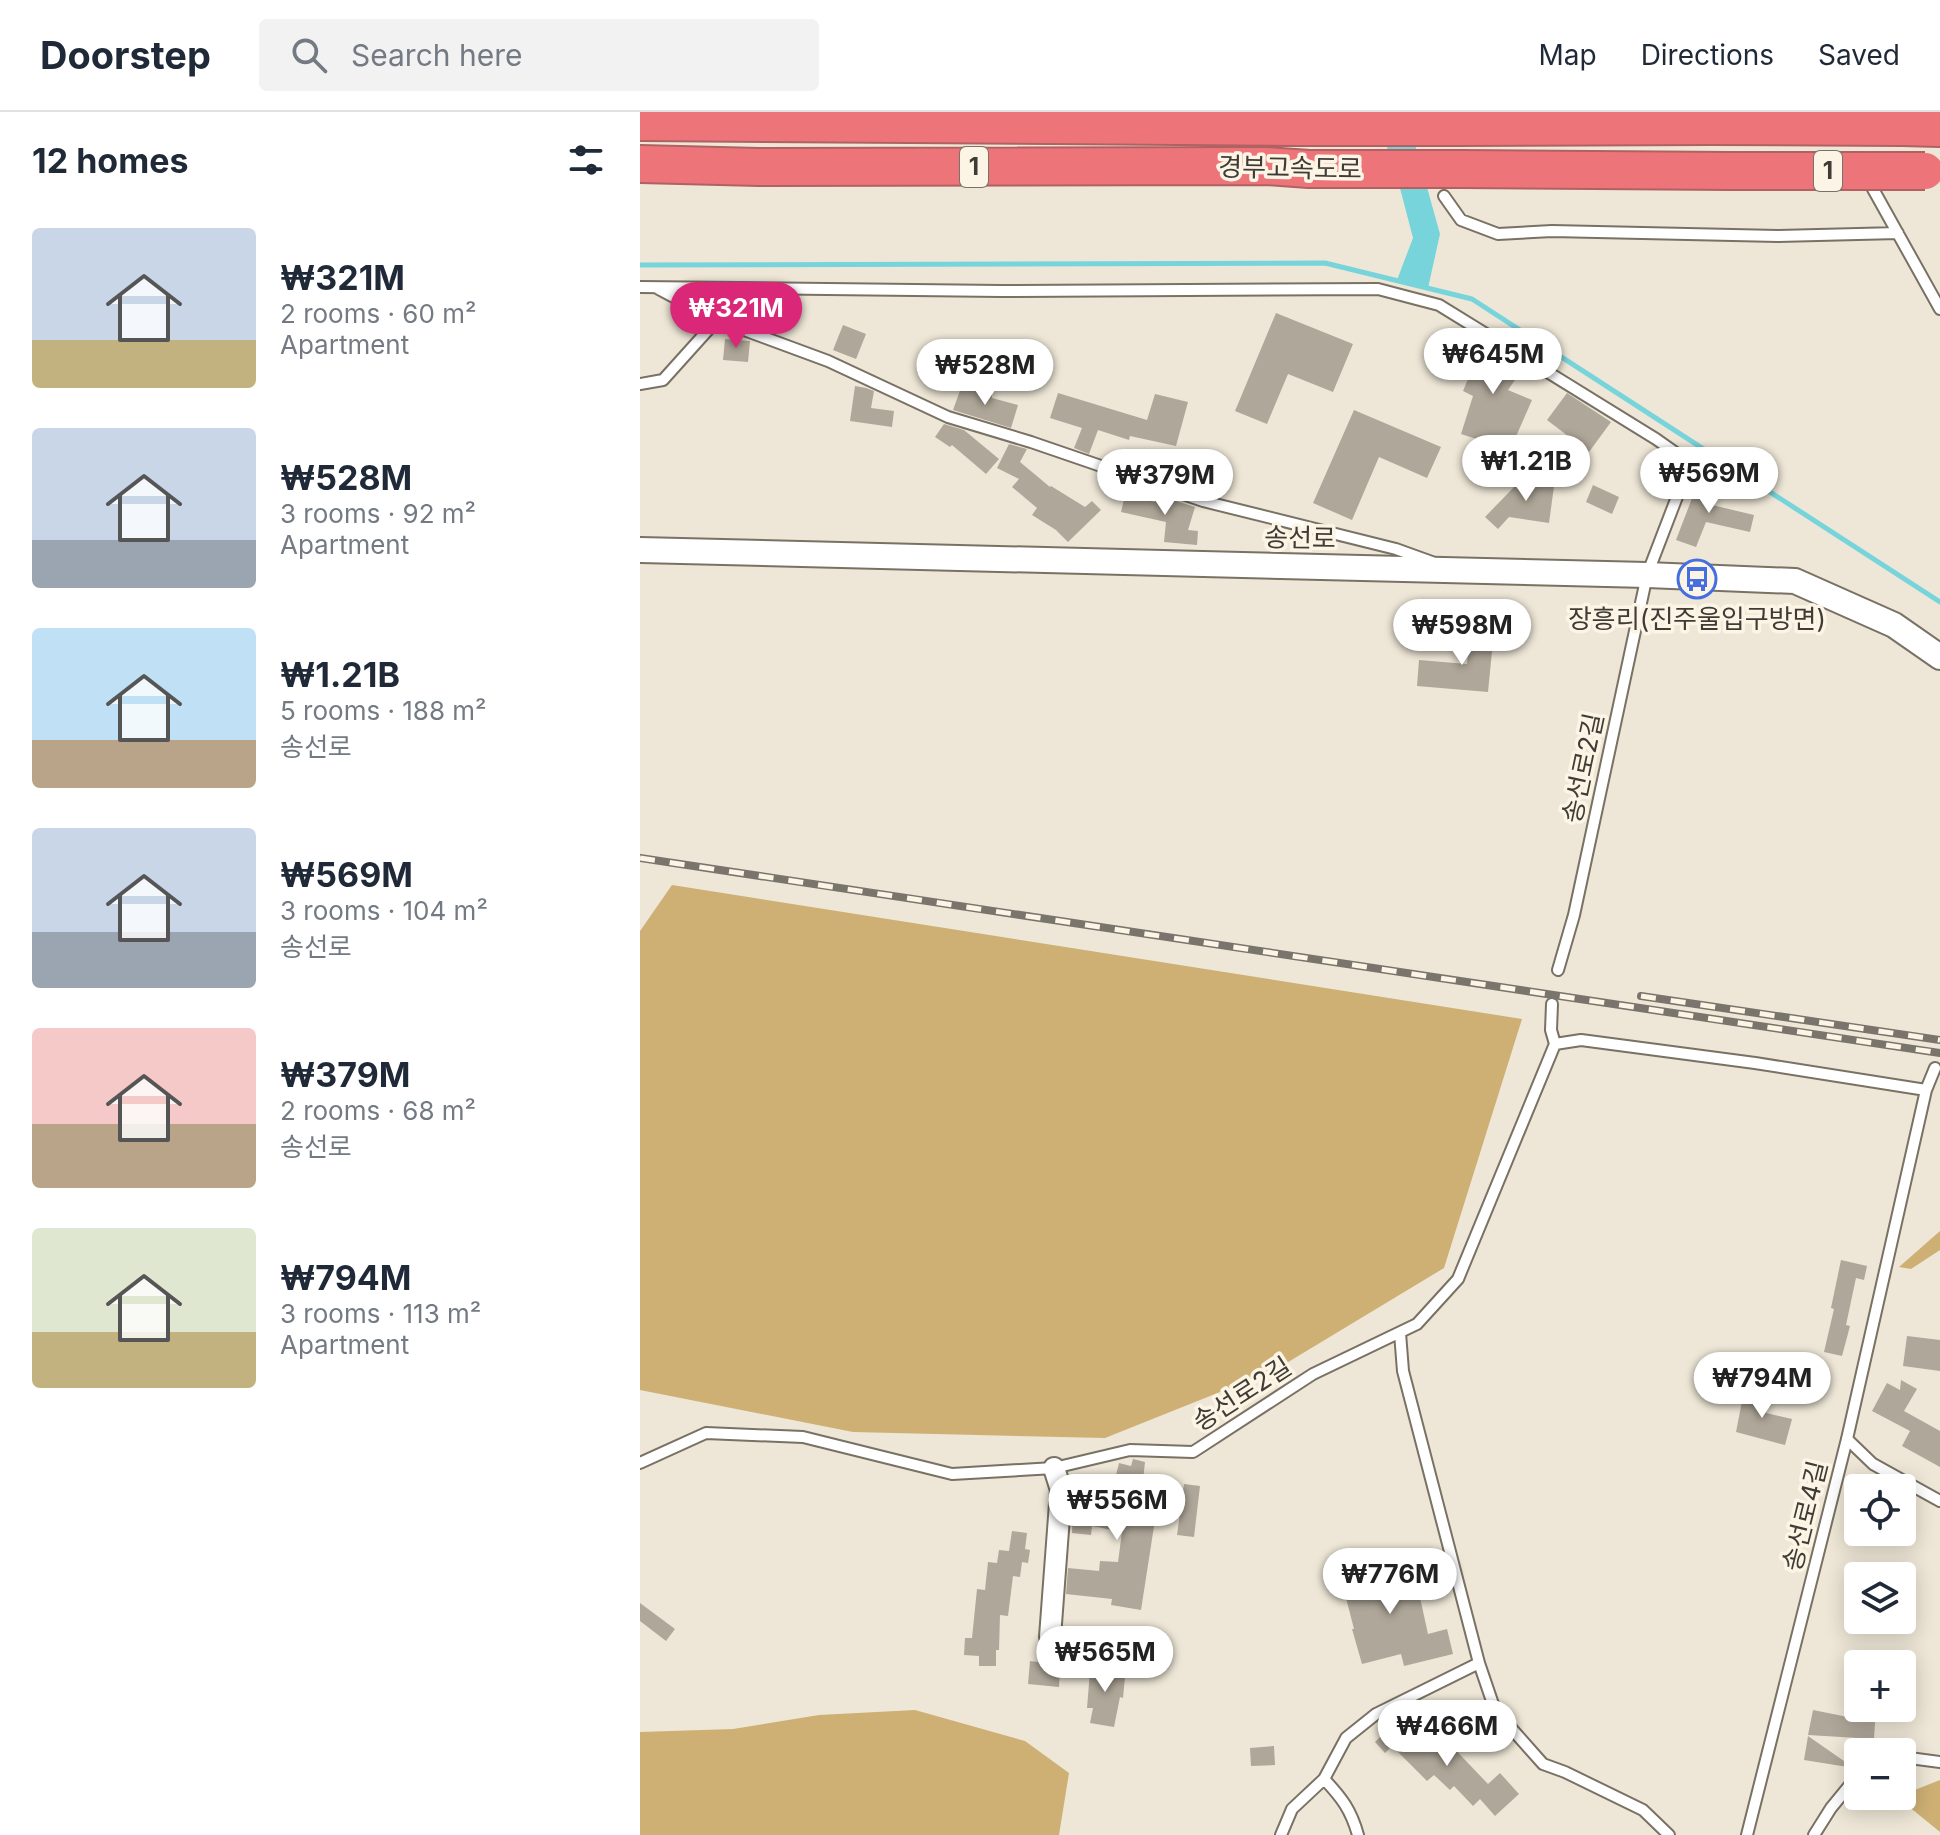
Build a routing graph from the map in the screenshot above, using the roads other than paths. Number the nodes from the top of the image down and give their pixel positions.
1 (1829, 112) edge
2 (640, 122) edge
3 (1940, 128) edge
4 (1844, 139) dead end
5 (640, 164) edge
6 (1860, 166) dead end
7 (1932, 171) edge
8 (1453, 182) junction
9 (1898, 233) junction
10 (640, 287) edge
11 (655, 287) junction
12 (1940, 309) edge
13 (717, 320) junction
14 (640, 384) edge
15 (640, 550) edge
16 (1455, 570) junction
17 (1647, 575) junction
18 (1940, 657) edge
19 (1558, 970) dead end
20 (1552, 1004) dead end
21 (1555, 1044) junction
22 (1935, 1068) dead end
23 (1926, 1090) junction
24 (1400, 1333) junction
25 (1847, 1439) junction
26 (640, 1463) edge
27 (1054, 1468) junction
28 (1940, 1501) edge
29 (1110, 1644) dead end
30 (1479, 1663) junction
31 (1916, 1759) edge
32 (1940, 1762) edge
33 (1324, 1779) junction
34 (1844, 1792) edge
35 (1281, 1835) edge
36 (1358, 1835) edge
37 (1669, 1835) edge
38 (1747, 1835) edge
39 (1814, 1835) edge

1 - 4 lane
2 - 3 highway, 경부고속도로 / 1, bridge
5 - 8 highway, 경부고속도로 / 1, bridge
6 - 9 lane
7 - 8 highway, 경부고속도로 / 1, bridge
8 - 9 lane
9 - 12 lane
10 - 11 lane
11 - 13 lane
11 - 17 lane, 송선로2길
13 - 14 lane
13 - 16 lane
15 - 16 street, 송선로
16 - 17 street, 송선로
17 - 18 street, 송선로
17 - 19 lane, 송선로2길
20 - 21 lane, 송선로2길
21 - 23 lane
21 - 24 lane, 송선로2길
22 - 23 lane, 송선로4길
23 - 25 lane, 송선로4길
24 - 27 lane, 송선로2길
24 - 30 lane
25 - 28 lane
25 - 38 lane, 송선로4길
26 - 27 lane, 송선로2길
27 - 29 street
30 - 33 lane
30 - 37 lane
31 - 32 lane
33 - 35 lane
33 - 36 lane
34 - 39 lane

